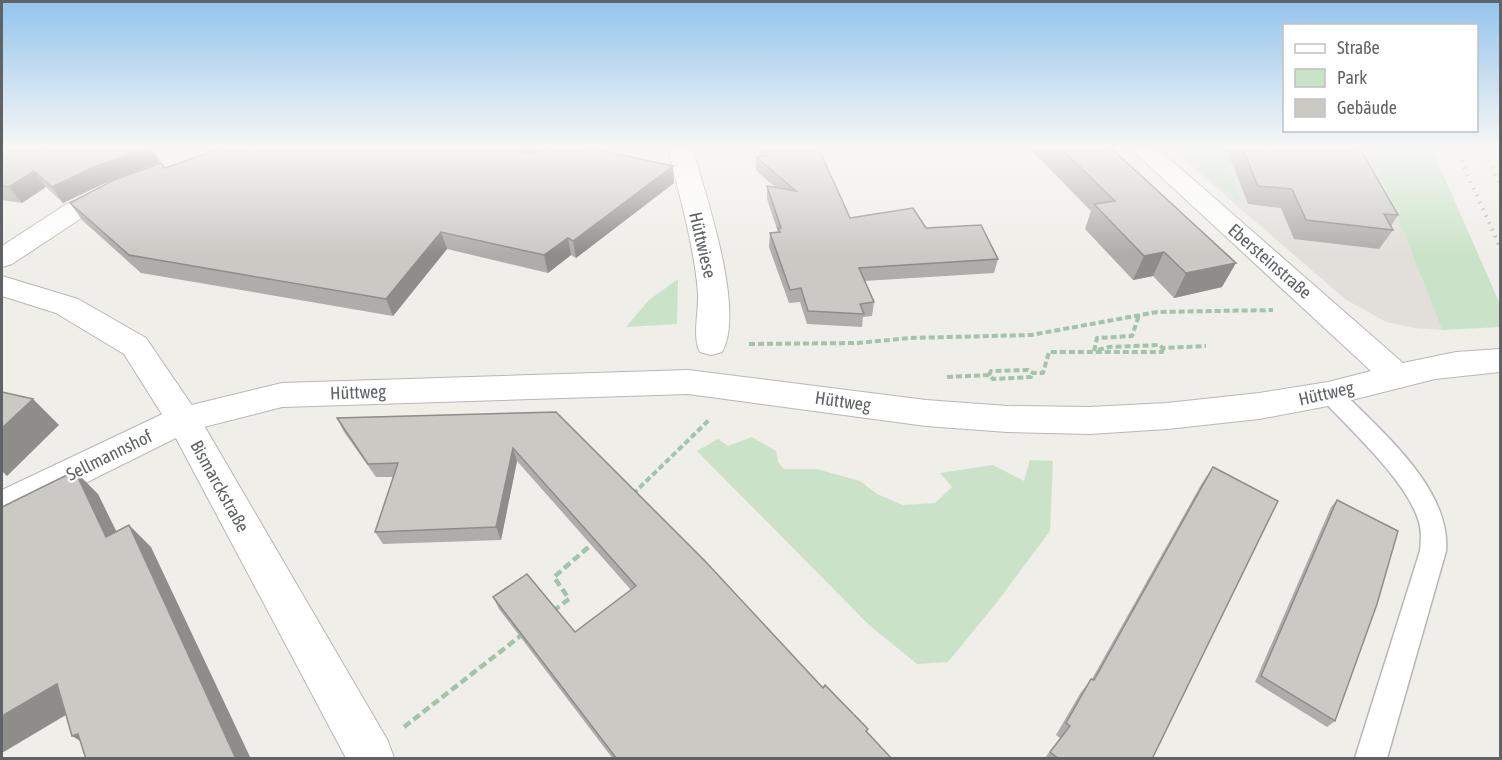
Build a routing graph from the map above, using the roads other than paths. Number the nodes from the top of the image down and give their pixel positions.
1 (135, 182) edge
2 (689, 182) edge
3 (1181, 182) edge
4 (2, 258) edge
5 (2, 286) edge
6 (711, 344) road end
7 (1500, 361) edge
8 (1397, 376) junction
9 (1330, 393) junction
10 (183, 419) junction
11 (2, 507) edge
12 (370, 757) edge
13 (1371, 759) edge

1 - 4 street
2 - 6 street, Hüttwiese
3 - 8 street, Ebersteinstraße
5 - 10 street, Bismarckstraße
7 - 8 street, Hüttweg
8 - 9 street, Hüttweg
9 - 10 street, Hüttweg
9 - 13 lane
10 - 11 street, Sellmannshof
10 - 12 street, Bismarckstraße

